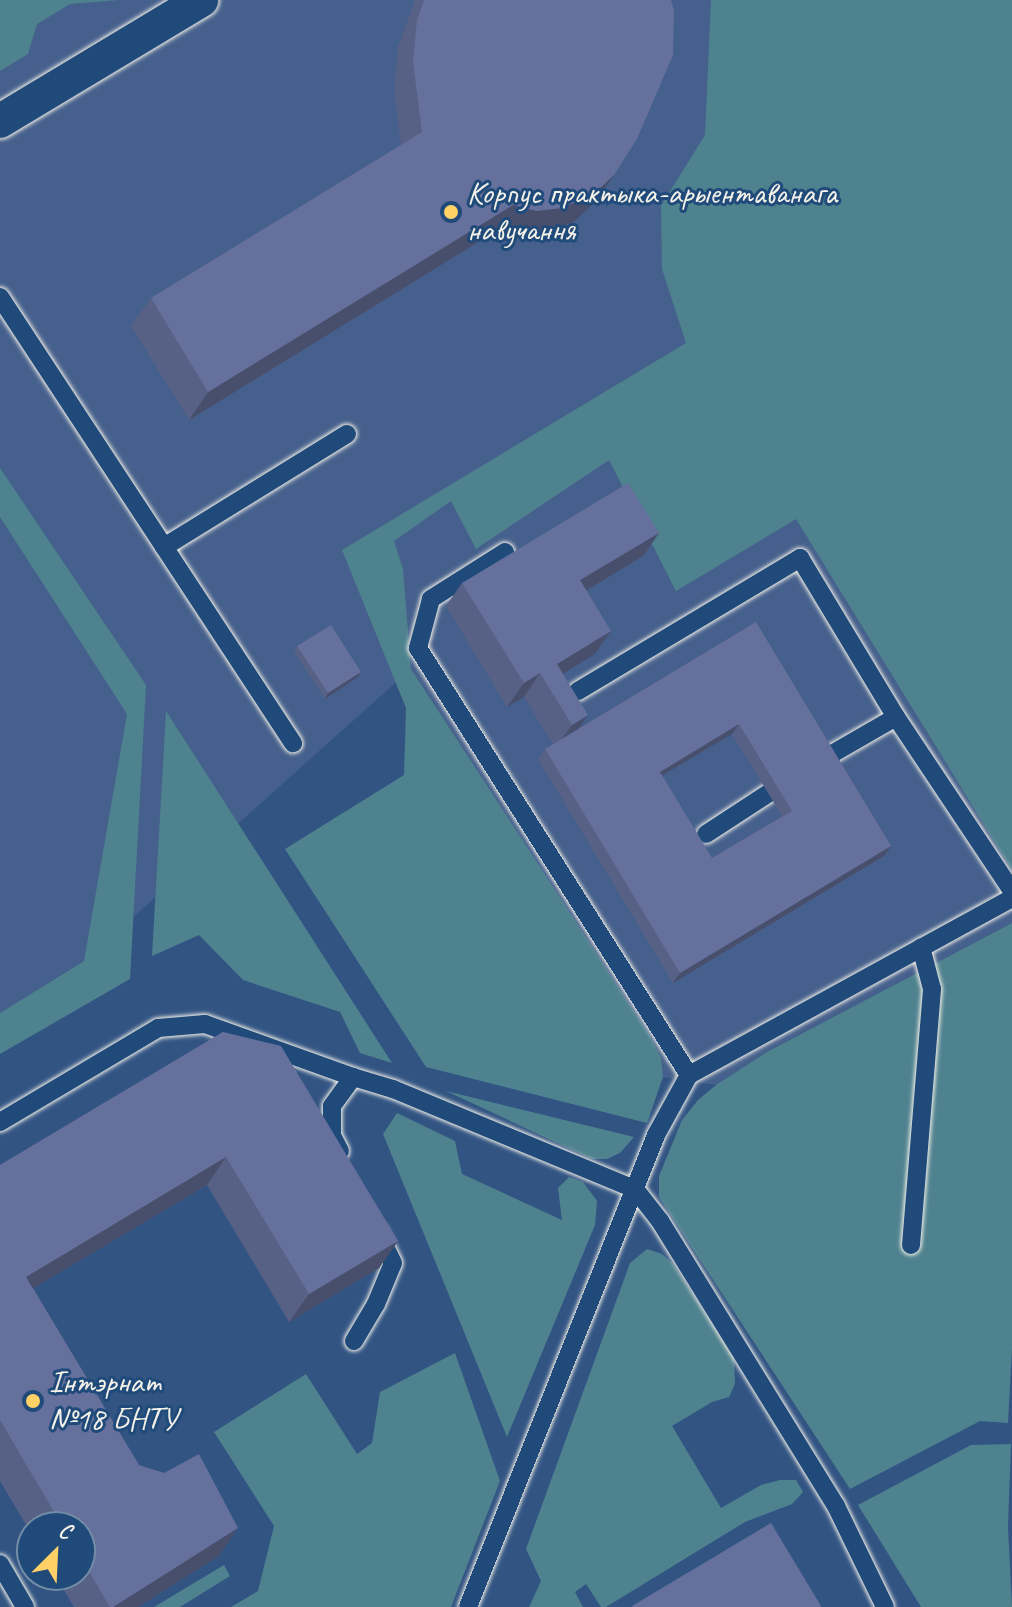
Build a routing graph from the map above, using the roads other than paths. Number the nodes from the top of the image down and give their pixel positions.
1 (189, 3) edge
2 (0, 121) edge
3 (0, 297) edge
4 (347, 434) dead end
5 (164, 547) junction
6 (505, 552) dead end
7 (578, 691) edge
8 (896, 717) junction
9 (293, 743) dead end
10 (825, 758) edge
11 (769, 793) edge
12 (706, 834) dead end
13 (1012, 891) edge
14 (1012, 898) edge
15 (921, 947) junction
16 (689, 1075) junction
17 (353, 1077) junction
18 (0, 1122) edge
19 (346, 1164) edge
20 (635, 1189) junction
21 (372, 1221) edge
22 (911, 1245) dead end
23 (354, 1341) dead end
24 (0, 1564) edge
25 (25, 1607) edge
26 (468, 1607) edge
27 (885, 1607) edge

1 - 2 street
3 - 5 lane
4 - 5 lane
5 - 9 lane
6 - 16 lane
7 - 8 lane
8 - 10 lane
8 - 13 lane
11 - 12 lane
14 - 15 lane
15 - 16 lane
15 - 22 lane
16 - 20 lane
17 - 18 lane
17 - 19 lane
17 - 20 lane
20 - 26 lane
20 - 27 lane
21 - 23 lane
24 - 25 lane

